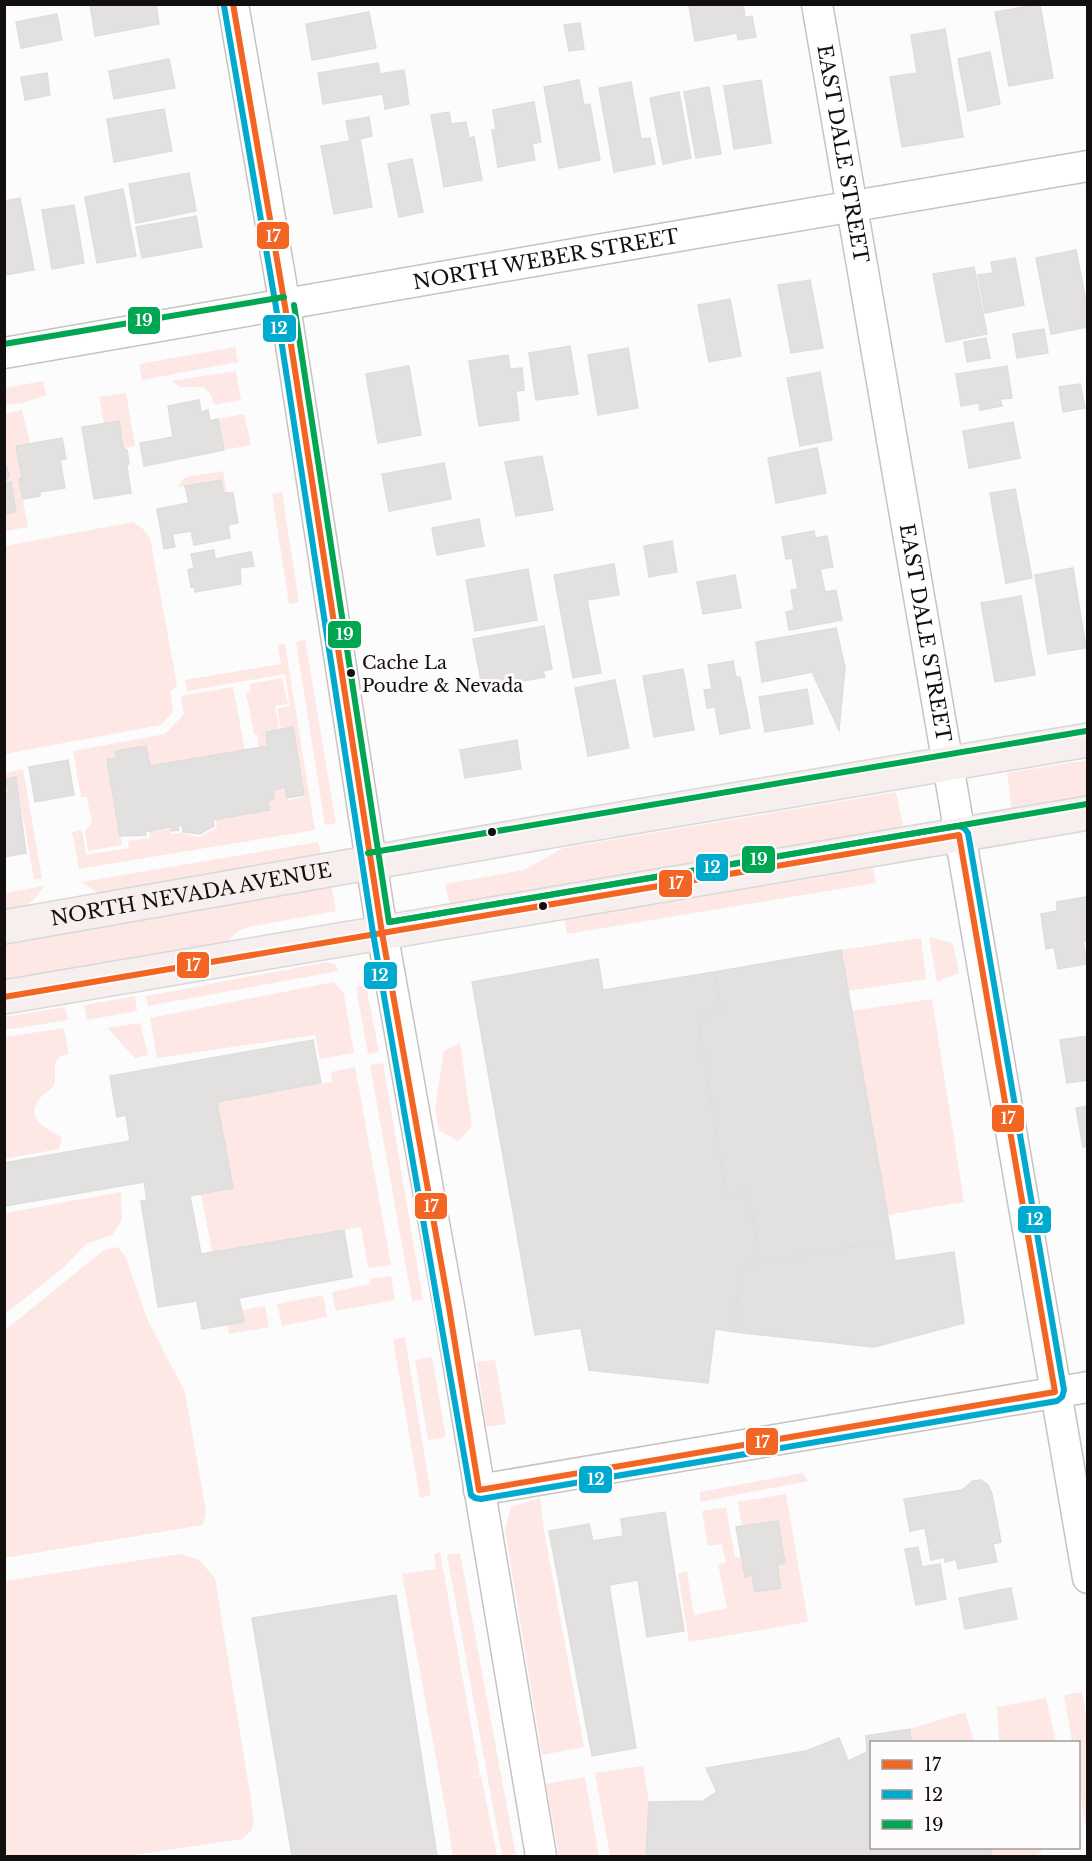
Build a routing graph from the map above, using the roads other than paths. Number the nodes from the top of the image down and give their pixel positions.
1 (233, 4) edge
2 (818, 4) edge
3 (1088, 166) edge
4 (852, 205) junction
5 (285, 306) junction
6 (4, 353) edge
7 (1088, 740) edge
8 (947, 763) junction
9 (1088, 813) edge
10 (959, 835) junction
11 (370, 862) junction
12 (4, 927) edge
13 (382, 932) junction
14 (4, 997) edge
15 (1088, 1387) edge
16 (1055, 1392) junction
17 (479, 1490) junction
18 (1088, 1578) edge
19 (541, 1857) edge

1 - 5 street
2 - 4 street, EAST DALE STREET
3 - 4 street, NORTH WEBER STREET
4 - 5 street, NORTH WEBER STREET
4 - 8 street, EAST DALE STREET
5 - 6 street, NORTH WEBER STREET
5 - 11 street
7 - 8 main road, NORTH NEVADA AVENUE
8 - 10 street, EAST DALE STREET
8 - 11 main road, NORTH NEVADA AVENUE
9 - 10 main road
10 - 13 main road
10 - 16 street, EAST DALE STREET
11 - 12 main road, NORTH NEVADA AVENUE
11 - 13 street
13 - 14 main road
13 - 17 street
15 - 16 street
16 - 17 street
16 - 18 street, EAST DALE STREET
17 - 19 street

